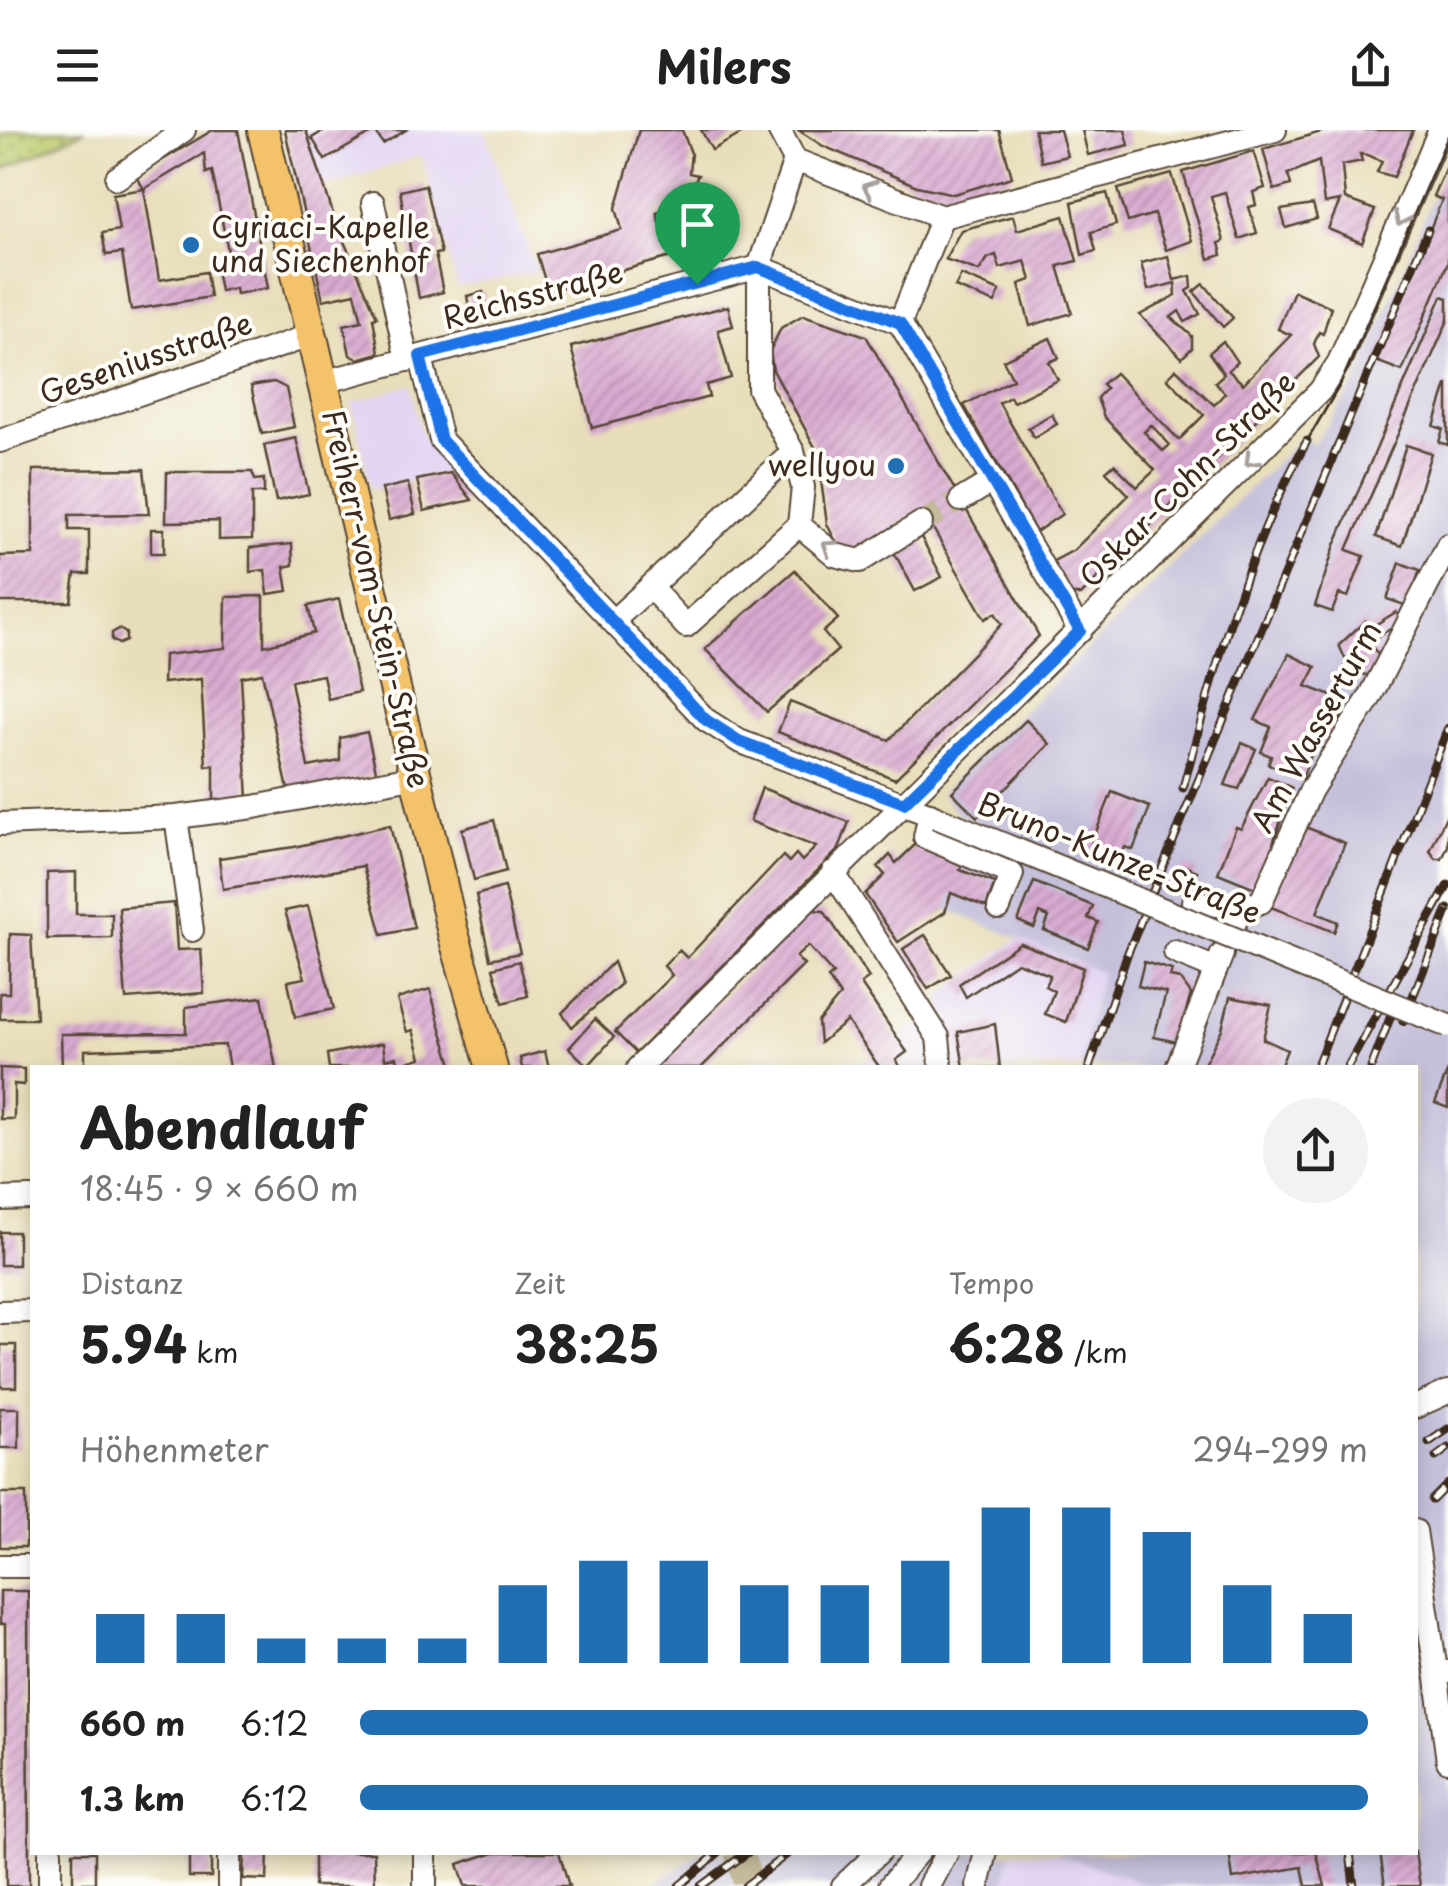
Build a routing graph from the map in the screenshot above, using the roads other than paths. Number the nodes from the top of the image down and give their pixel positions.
1 (184, 130) edge
2 (779, 130) edge
3 (1275, 130) edge
4 (1440, 130) edge
5 (268, 138) edge
6 (795, 160) junction
7 (117, 178) dead end
8 (373, 203) dead end
9 (942, 216) junction
10 (758, 267) junction
11 (900, 323) junction
12 (312, 335) junction
13 (414, 358) junction
14 (323, 382) junction
15 (0, 441) edge
16 (793, 452) junction
17 (991, 482) junction
18 (961, 500) tunnel mouth
19 (921, 522) tunnel mouth
20 (799, 525) junction
21 (1448, 545) edge
22 (650, 587) junction
23 (613, 621) junction
24 (1080, 631) junction
25 (417, 776) junction
26 (904, 803) junction
27 (933, 815) junction
28 (176, 817) junction
29 (0, 824) edge
30 (833, 872) junction
31 (1192, 902) dead end
32 (998, 908) dead end
33 (192, 930) dead end
34 (1174, 952) dead end
35 (1448, 1026) edge
36 (491, 1065) edge
37 (641, 1065) edge
38 (940, 1065) edge
39 (1178, 1065) edge
40 (30, 1198) edge
41 (0, 1199) edge
42 (30, 1311) edge
43 (0, 1312) edge
44 (1448, 1392) edge
45 (1418, 1406) edge
46 (1418, 1547) edge
47 (0, 1566) edge
48 (30, 1566) edge
49 (1442, 1671) edge
50 (1448, 1760) edge
51 (50, 1855) edge
52 (229, 1855) edge
53 (424, 1855) edge
54 (876, 1855) edge
55 (916, 1855) edge
56 (944, 1855) edge
57 (985, 1855) edge
58 (50, 1886) edge
59 (228, 1886) edge
60 (425, 1886) edge
61 (843, 1886) edge
62 (890, 1886) edge
63 (929, 1886) edge
64 (978, 1886) edge

1 - 7 street
2 - 6 street
3 - 9 street
4 -> 24 street, Oskar-Cohn-Straße
5 - 12 main road, Freiherr-vom-Stein-Straße
9 -> 6 street
6 - 10 street
8 - 13 street, Bruno-Kunze-Straße
9 - 11 street
10 - 11 street
10 - 13 street, Reichsstraße
10 - 16 street
11 - 17 street
12 - 14 main road, Freiherr-vom-Stein-Straße
12 - 15 street, Geseniusstraße
13 - 14 street, Reichsstraße
13 - 23 street, Bruno-Kunze-Straße
14 - 25 main road, Freiherr-vom-Stein-Straße
16 - 20 street
16 - 22 street
17 - 18 street
17 - 24 street
19 -> 20 street
20 - 22 street
21 - 31 street, Am Wasserturm
22 - 23 street
23 - 26 street, Bruno-Kunze-Straße
24 - 26 street, Oskar-Cohn-Straße
25 - 28 street
25 - 36 main road, Freiherr-vom-Stein-Straße
26 - 27 street, Bruno-Kunze-Straße
26 - 30 street, Oskar-Cohn-Straße
27 - 32 street
27 - 35 street, Bruno-Kunze-Straße, bridge
28 - 29 street
28 - 33 street
30 - 37 street, Oskar-Cohn-Straße
30 - 38 street
34 - 39 street
40 - 41 street
42 - 43 street
44 - 45 street
46 - 49 street
47 - 48 street
49 - 50 street
51 - 58 street
52 - 59 street
53 - 60 street
54 - 61 street
55 - 62 street
56 - 63 street
57 - 64 street

